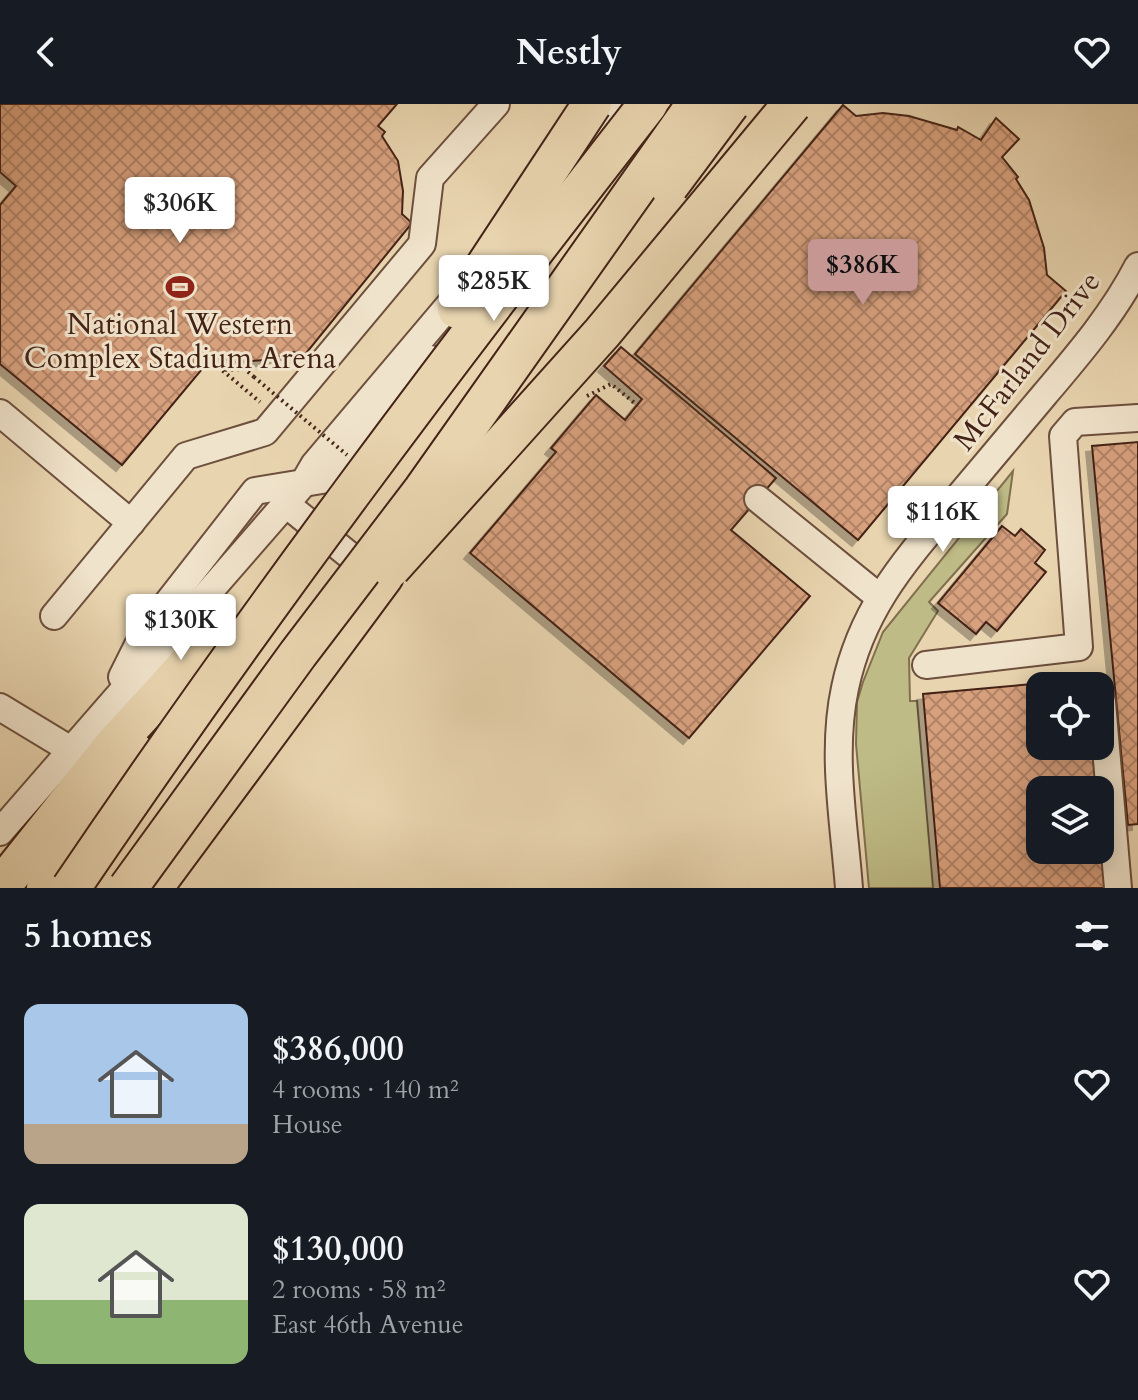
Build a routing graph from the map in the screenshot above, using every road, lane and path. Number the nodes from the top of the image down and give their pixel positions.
1 (592, 104) edge
2 (617, 104) edge
3 (648, 104) edge
4 (696, 104) edge
5 (730, 104) edge
6 (792, 104) edge
7 (488, 107) edge
8 (1138, 266) edge
9 (474, 286) junction
10 (1128, 300) edge
11 (254, 377) dead end
12 (0, 413) edge
13 (278, 417) junction
14 (1138, 418) edge
15 (295, 494) junction
16 (758, 499) dead end
17 (131, 523) junction
18 (371, 570) junction
19 (879, 597) junction
20 (54, 616) dead end
21 (215, 635) junction
22 (926, 665) dead end
23 (7, 711) edge
24 (71, 750) junction
25 (1107, 760) edge
26 (0, 832) edge
27 (162, 877) edge
28 (0, 888) edge
29 (46, 888) edge
30 (71, 888) edge
31 (128, 888) edge
32 (849, 888) edge
33 (1118, 888) edge

1 - 9 highway, bridge
2 - 9 highway, bridge
2 - 15 street
3 - 15 street
3 - 30 highway, bridge
4 - 31 highway, bridge
5 - 18 highway, bridge
6 - 18 highway, bridge
7 - 13 street
8 - 10 street, McFarland Drive
9 - 21 highway, bridge
10 - 19 street, McFarland Drive
11 - 13 path
12 - 17 street
13 - 17 street
14 - 22 street
15 - 18 street
15 - 24 street
16 - 19 street
17 - 20 street
18 - 27 highway
19 - 32 street, McFarland Drive
21 - 28 highway
21 - 29 highway
23 - 24 street
24 - 26 street
25 - 33 street

